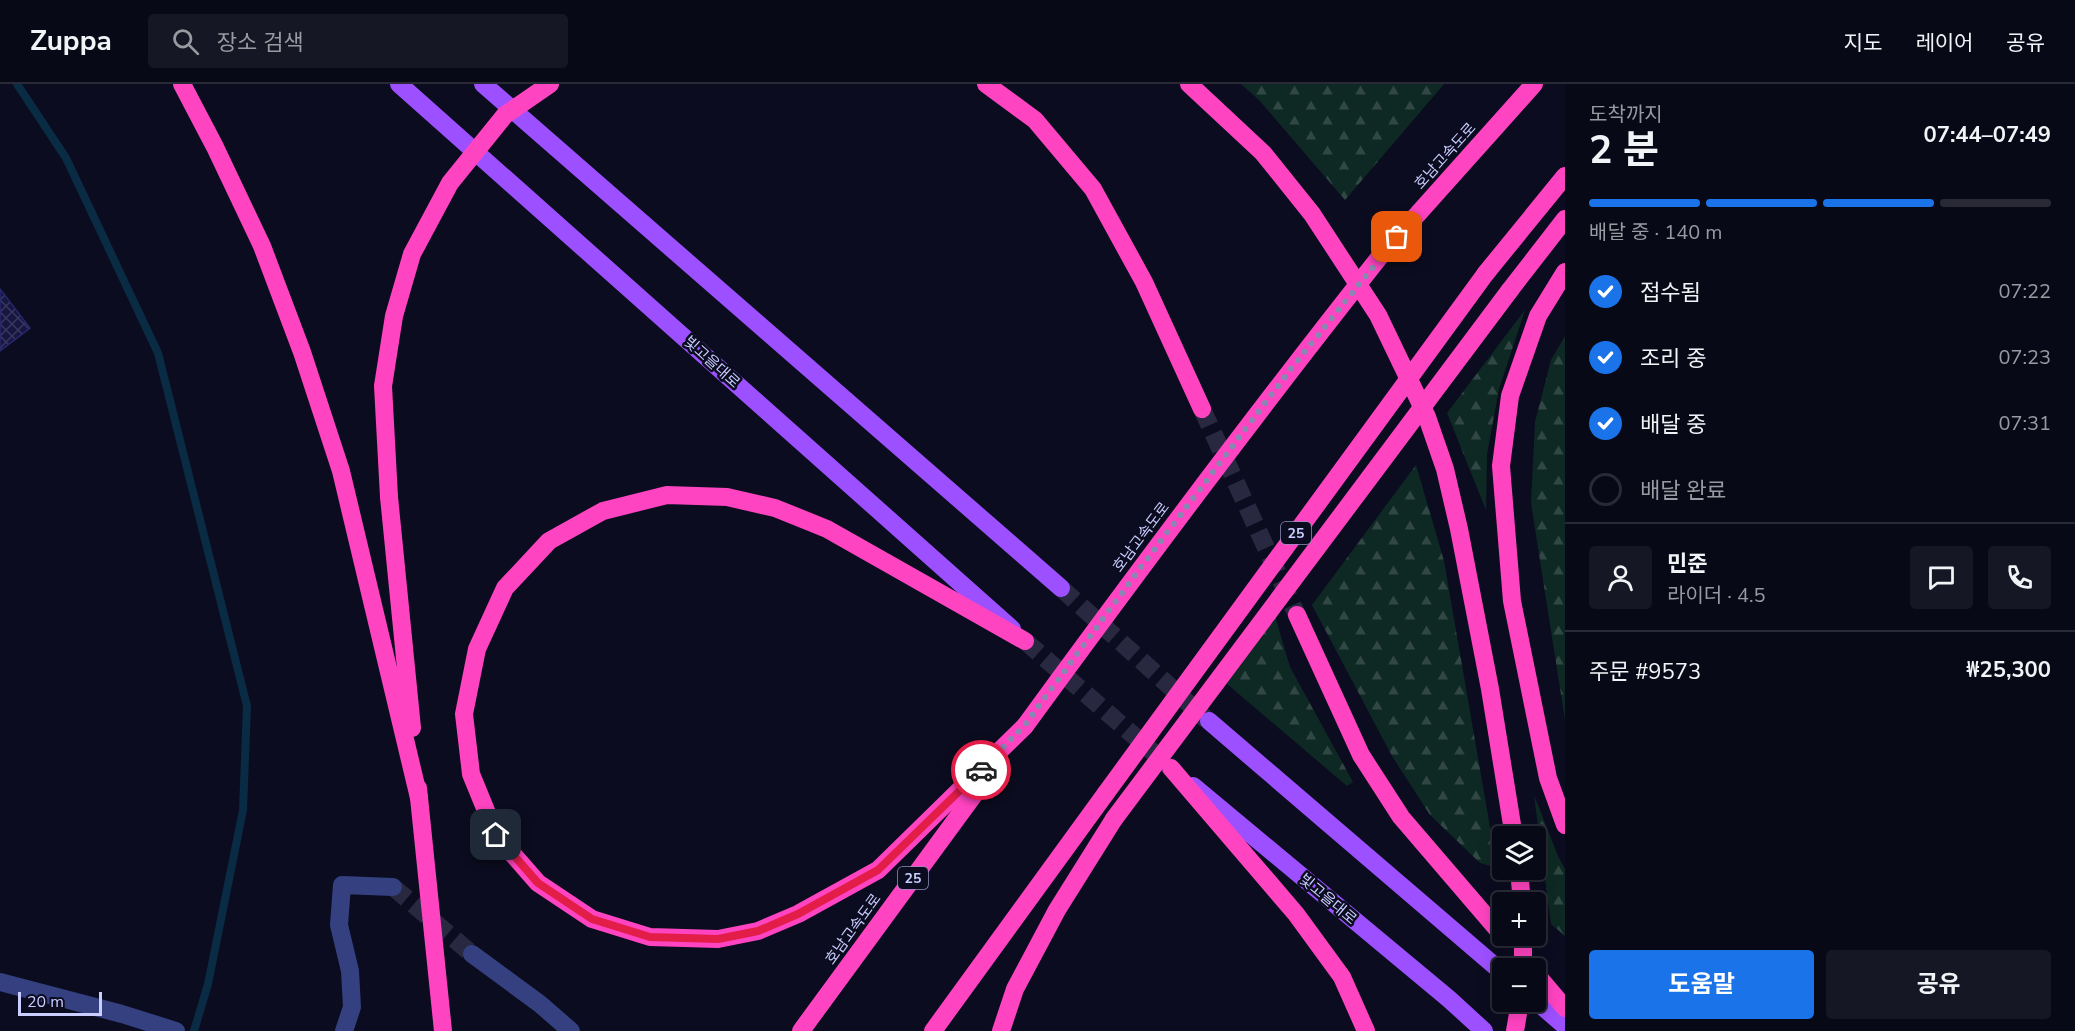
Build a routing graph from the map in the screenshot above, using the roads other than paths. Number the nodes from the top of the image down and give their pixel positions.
1 (182, 84) edge
2 (399, 84) edge
3 (483, 84) edge
4 (549, 84) edge
5 (986, 84) edge
6 (1190, 84) edge
7 (1534, 84) edge
8 (1565, 176) edge
9 (1565, 219) edge
10 (1565, 272) edge
11 (1202, 409) tunnel mouth
12 (1061, 588) tunnel mouth
13 (1297, 615) tunnel mouth
14 (1025, 641) joint
15 (1209, 722) tunnel mouth
16 (1024, 726) junction
17 (1171, 768) joint
18 (419, 798) junction
19 (1565, 825) edge
20 (1512, 826) edge
21 (393, 887) tunnel mouth
22 (1492, 923) edge
23 (1512, 946) edge
24 (472, 954) tunnel mouth
25 (1522, 958) edge
26 (1492, 964) edge
27 (0, 982) edge
28 (1546, 986) edge
29 (1565, 1008) edge
30 (1546, 1010) edge
31 (1518, 1012) edge
32 (1565, 1026) edge
33 (176, 1031) edge
34 (344, 1031) edge
35 (443, 1031) edge
36 (571, 1031) edge
37 (801, 1031) edge
38 (933, 1031) edge
39 (1001, 1031) edge
40 (1366, 1031) edge
41 (1484, 1031) edge
42 (1515, 1031) edge

1 - 18 highway
2 - 14 main road, 빛고을대로
3 - 12 main road
4 - 18 highway, bridge
5 - 11 highway
6 - 20 highway
7 - 16 highway, 호남고속도로 / 25, bridge
8 - 38 highway, 25, bridge
9 - 39 highway, bridge
10 - 19 highway
13 - 22 highway
14 - 16 highway
15 - 26 main road
16 - 37 highway, 호남고속도로 / 25
17 - 40 highway
17 - 41 main road, 빛고을대로
18 - 35 highway
21 - 34 street
23 - 25 highway
24 - 36 street
27 - 33 street
28 - 29 highway
30 - 32 main road
31 - 42 highway

